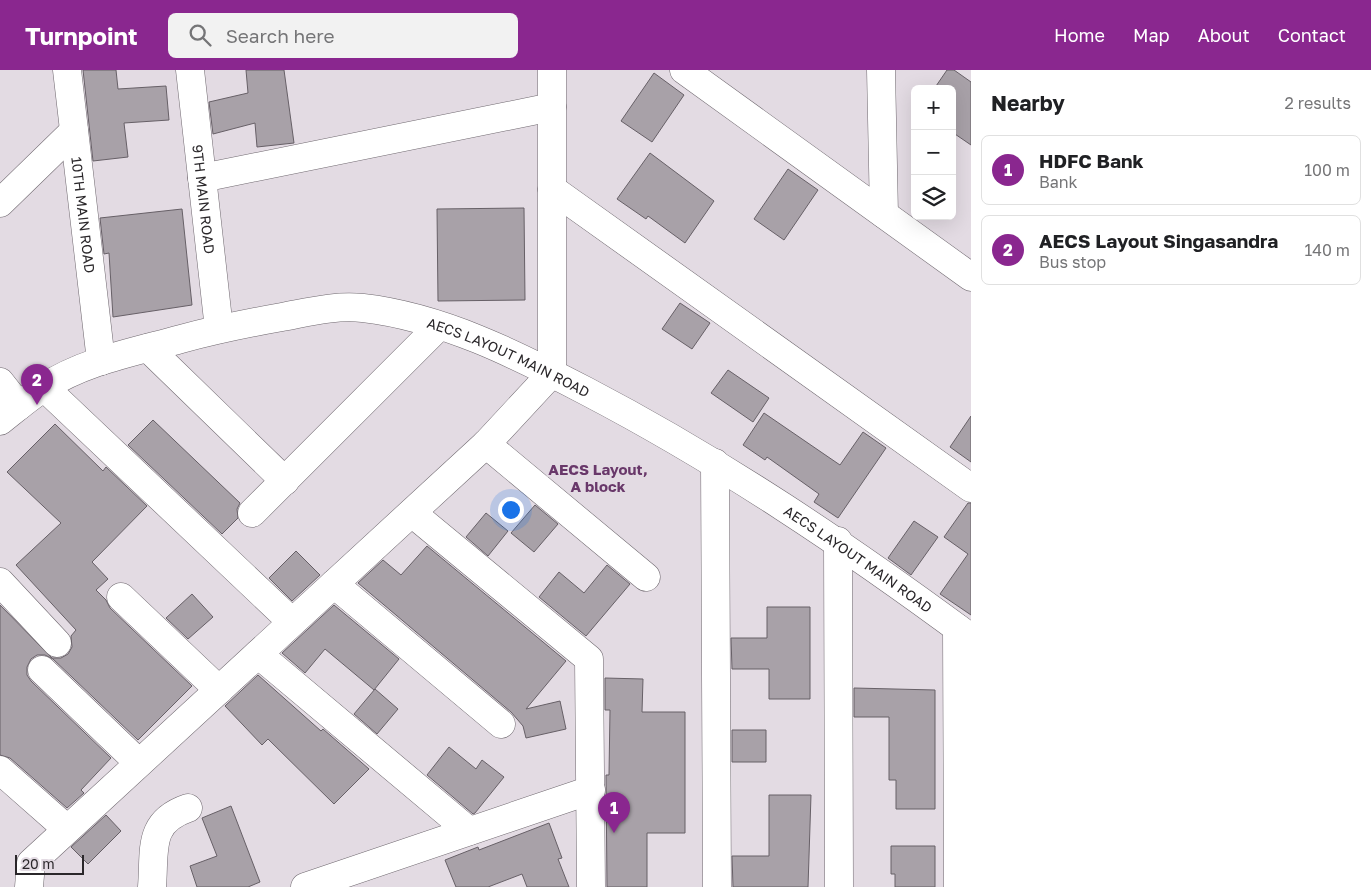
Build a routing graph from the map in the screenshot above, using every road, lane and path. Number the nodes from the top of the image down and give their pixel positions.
1 (67, 70) edge
2 (190, 70) edge
3 (552, 70) edge
4 (684, 70) edge
5 (881, 70) edge
6 (722, 83) edge
7 (552, 107) junction
8 (74, 131) junction
9 (202, 178) junction
10 (552, 189) junction
11 (0, 203) edge
12 (884, 214) junction
13 (971, 277) edge
14 (439, 326) junction
15 (218, 329) junction
16 (148, 348) junction
17 (101, 361) junction
18 (552, 373) junction
19 (0, 382) edge
20 (44, 387) junction
21 (9, 414) edge
22 (486, 444) junction
23 (715, 463) junction
24 (285, 480) junction
25 (971, 488) edge
26 (252, 513) dead end
27 (412, 513) junction
28 (838, 541) junction
29 (646, 577) dead end
30 (0, 582) edge
31 (334, 584) junction
32 (121, 597) dead end
33 (292, 622) junction
34 (964, 633) edge
35 (57, 643) dead end
36 (258, 654) junction
37 (42, 670) dead end
38 (219, 690) junction
39 (502, 724) dead end
40 (139, 763) junction
41 (0, 770) edge
42 (590, 790) junction
43 (188, 808) dead end
44 (67, 829) junction
45 (469, 831) junction
46 (29, 887) edge
47 (152, 887) edge
48 (305, 887) edge
49 (591, 887) edge
50 (717, 887) edge
51 (840, 887) edge
52 (958, 887) edge

1 - 8 street, 10TH MAIN ROAD
2 - 9 street, 9TH MAIN ROAD
3 - 7 street
4 - 6 street
5 - 12 street
6 - 12 street
7 - 9 street
7 - 10 street
8 - 11 street
8 - 17 street, 10TH MAIN ROAD
9 - 15 street, 9TH MAIN ROAD
10 - 18 street
10 - 25 street
12 - 13 street
14 - 15 street, AECS LAYOUT MAIN ROAD
14 - 18 street, AECS LAYOUT MAIN ROAD
14 - 24 street
15 - 16 street, AECS LAYOUT MAIN ROAD
16 - 17 street, AECS LAYOUT MAIN ROAD
16 - 24 street
17 - 20 street, AECS LAYOUT MAIN ROAD
18 - 22 street
18 - 23 street, AECS LAYOUT MAIN ROAD
19 - 21 street
20 - 21 street, AECS LAYOUT MAIN ROAD
20 - 33 street
22 - 27 street
22 - 29 street
23 - 28 street, AECS LAYOUT MAIN ROAD
23 - 50 street
24 - 26 street
27 - 31 street
27 - 42 street
28 - 34 street, AECS LAYOUT MAIN ROAD
28 - 51 street
30 - 35 street
31 - 33 street
31 - 39 street
32 - 38 street
33 - 36 street
34 - 52 street
36 - 38 street
36 - 45 street
37 - 40 street
38 - 40 street
40 - 44 street
41 - 44 street
42 - 45 street
42 - 49 street
43 - 47 street
44 - 46 street
45 - 48 street

